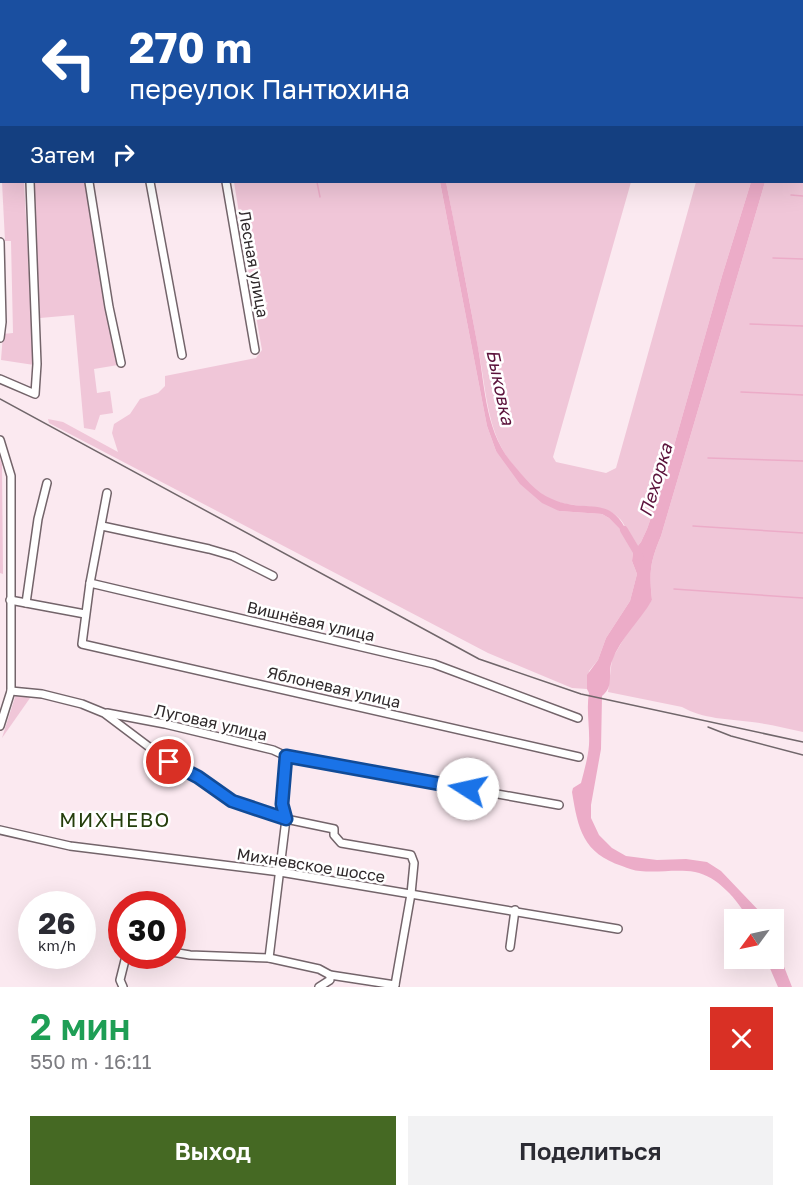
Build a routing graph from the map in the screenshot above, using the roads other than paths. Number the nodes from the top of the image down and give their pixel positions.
1 (30, 183) edge
2 (89, 183) edge
3 (150, 183) edge
4 (226, 183) edge
5 (0, 242) edge
6 (0, 338) edge
7 (255, 350) dead end
8 (182, 355) dead end
9 (121, 363) dead end
10 (0, 379) edge
11 (0, 440) edge
12 (48, 483) dead end
13 (107, 493) dead end
14 (102, 526) junction
15 (273, 576) dead end
16 (90, 583) junction
17 (10, 600) junction
18 (26, 603) junction
19 (85, 614) junction
20 (11, 691) junction
21 (104, 713) junction
22 (578, 718) dead end
23 (0, 726) edge
24 (286, 756) junction
25 (579, 757) dead end
26 (560, 805) dead end
27 (286, 819) junction
28 (0, 830) edge
29 (280, 872) junction
30 (411, 894) junction
31 (515, 910) junction
32 (618, 929) dead end
33 (510, 947) dead end
34 (186, 954) edge
35 (269, 958) junction
36 (330, 975) junction
37 (396, 986) edge
38 (319, 987) edge

1 - 10 street
2 - 9 street
3 - 8 street
4 - 7 street, Лесная улица
5 - 6 street
11 - 17 street
12 - 18 street
13 - 14 street
14 - 15 street
14 - 16 street
16 - 19 street
16 - 22 street, Вишнёвая улица
17 - 18 street
17 - 20 street
18 - 19 street
19 - 25 street, Яблоневая улица
20 - 21 street
20 - 23 street
21 - 24 street, Луговая улица
21 - 27 street
24 - 26 street, Луговая улица
24 - 27 street
27 - 29 street
27 - 30 street
28 - 29 street, Михневское шоссе
29 - 30 street, Михневское шоссе
29 - 35 street
30 - 31 street, Михневское шоссе
30 - 37 street
31 - 32 street, Михневское шоссе
31 - 33 street
34 - 35 street
35 - 36 street
36 - 37 street
36 - 38 street

